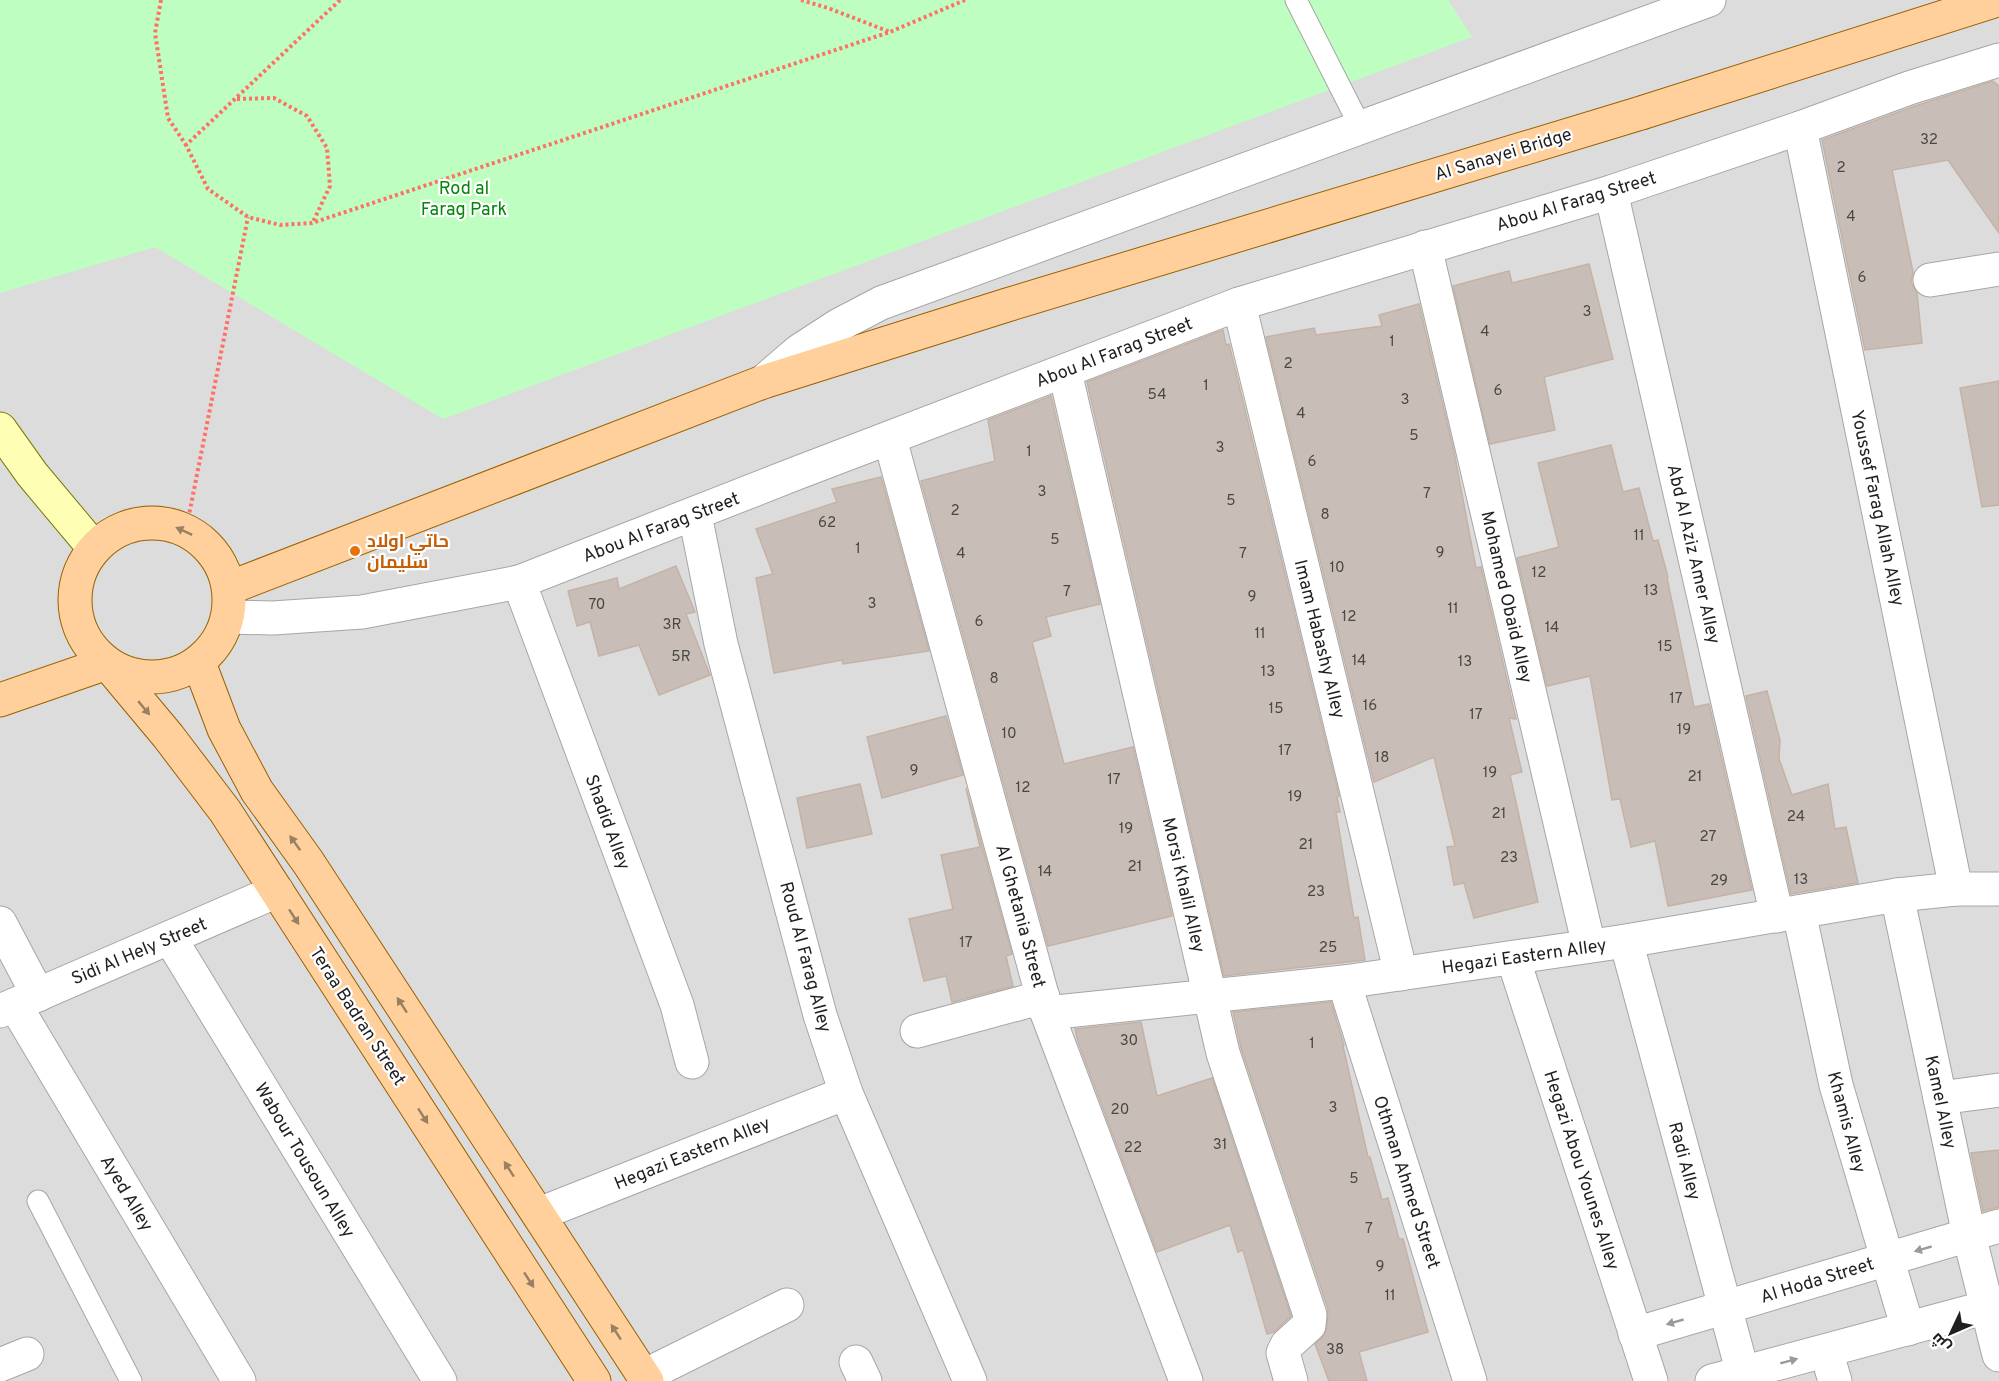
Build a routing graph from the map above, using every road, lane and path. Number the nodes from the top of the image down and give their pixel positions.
1 (161, 0) edge
2 (340, 0) edge
3 (801, 0) edge
4 (1296, 0) edge
5 (1709, 0) edge
6 (963, 1) edge
7 (1998, 1) edge
8 (890, 32) junction
9 (1999, 60) edge
10 (236, 99) junction
11 (1361, 128) junction
12 (1800, 128) junction
13 (186, 145) junction
14 (1611, 192) junction
15 (248, 218) junction
16 (312, 223) junction
17 (1425, 247) junction
18 (1999, 269) edge
19 (1930, 280) dead end
20 (1239, 304) junction
21 (1065, 372) junction
22 (762, 382) junction
23 (0, 429) edge
24 (890, 439) junction
25 (695, 515) junction
26 (186, 530) junction
27 (94, 548) junction
28 (519, 582) junction
29 (229, 602) junction
30 (107, 663) junction
31 (199, 663) junction
32 (0, 700) edge
33 (1999, 888) edge
34 (1956, 889) junction
35 (277, 891) junction
36 (1897, 895) junction
37 (1788, 914) junction
38 (0, 923) edge
39 (170, 938) junction
40 (1626, 941) junction
41 (1589, 946) junction
42 (1513, 958) junction
43 (1401, 974) junction
44 (1344, 982) junction
45 (1210, 996) junction
46 (18, 1004) edge
47 (1045, 1005) junction
48 (917, 1031) dead end
49 (692, 1062) dead end
50 (1999, 1090) edge
51 (846, 1092) junction
52 (1940, 1098) junction
53 (38, 1201) dead end
54 (539, 1215) junction
55 (1984, 1231) edge
56 (1886, 1259) junction
57 (787, 1305) dead end
58 (1993, 1306) edge
59 (1724, 1308) junction
60 (1908, 1329) junction
61 (1635, 1334) junction
62 (1999, 1355) edge
63 (1831, 1366) edge
64 (1733, 1378) edge
65 (646, 1379) edge
66 (131, 1381) edge
67 (239, 1381) edge
68 (440, 1381) edge
69 (594, 1381) edge
70 (970, 1381) edge
71 (1186, 1381) edge
72 (1291, 1381) edge
73 (1470, 1381) edge
74 (1651, 1381) edge

1 - 13 path
2 - 10 path
3 - 8 path
4 - 11 lane
5 - 11 street
6 - 8 path
7 - 22 main road, Al Sanayei Bridge, bridge
8 - 16 path
9 - 12 street, Abou Al Farag Street
10 - 13 path
10 - 16 path
11 - 22 street
12 - 14 street, Abou Al Farag Street
12 - 34 street, Youssef Farag Allah Alley
13 - 15 path
14 - 17 street, Abou Al Farag Street
14 - 37 street, Abd Al Aziz Amer Alley
15 - 16 path
15 - 26 path
17 - 20 street, Abou Al Farag Street
17 - 41 street, Mohamed Obaid Alley
18 - 19 street
20 - 21 street, Abou Al Farag Street
20 - 43 street, Imam Habashy Alley
21 - 24 street, Abou Al Farag Street
21 - 45 street, Morsi Khalil Alley
22 - 29 main road
23 - 27 street
24 - 25 street, Abou Al Farag Street
24 - 47 street, Al Ghetania Street
25 - 28 street, Abou Al Farag Street
25 - 51 street, Roud Al Farag Alley
26 -> 27 main road
26 - 29 main road
27 - 30 main road
28 - 29 street, Abou Al Farag Street
28 - 49 street, Shadid Alley
29 - 31 main road
30 - 31 main road
30 - 32 main road
30 -> 35 main road, Teraa Badran Street
54 -> 31 main road
33 - 34 street, Hegazi Eastern Alley
34 - 36 street, Hegazi Eastern Alley
35 - 39 street, Sidi Al Hely Street
35 -> 69 main road, Teraa Badran Street
36 - 37 street, Hegazi Eastern Alley
36 - 52 street, Kamel Alley
37 - 40 street, Hegazi Eastern Alley
37 - 56 street, Khamis Alley
38 - 46 street, Ayed Alley
39 - 46 street, Sidi Al Hely Street
39 - 68 street, Wabour Tousoun Alley
40 - 41 street, Hegazi Eastern Alley
40 - 59 street, Radi Alley
41 - 42 street, Hegazi Eastern Alley
42 - 43 street, Hegazi Eastern Alley
42 - 61 street, Hegazi Abou Younes Alley
43 - 44 street, Hegazi Eastern Alley
44 - 45 street, Hegazi Eastern Alley
44 - 73 street, Othman Ahmed Street
45 - 47 street, Hegazi Eastern Alley
45 - 72 street, Morsi Khalil Alley
46 - 67 street, Ayed Alley
47 - 48 street, Hegazi Eastern Alley
47 - 71 street, Al Ghetania Street
50 - 52 street
51 - 54 street, Hegazi Eastern Alley
51 - 70 street, Roud Al Farag Alley
52 - 55 street, Kamel Alley
53 - 66 lane
65 -> 54 main road
55 -> 56 street, Al Hoda Street
55 - 58 street, Kamel Alley
56 - 59 street, Al Hoda Street
56 - 60 street, Khamis Alley
57 - 65 street
58 - 60 street
58 - 62 street, Kamel Alley
59 -> 61 street, Al Hoda Street
59 - 64 street, Radi Alley
60 - 63 street
61 - 74 street, Hegazi Abou Younes Alley
64 -> 63 street

